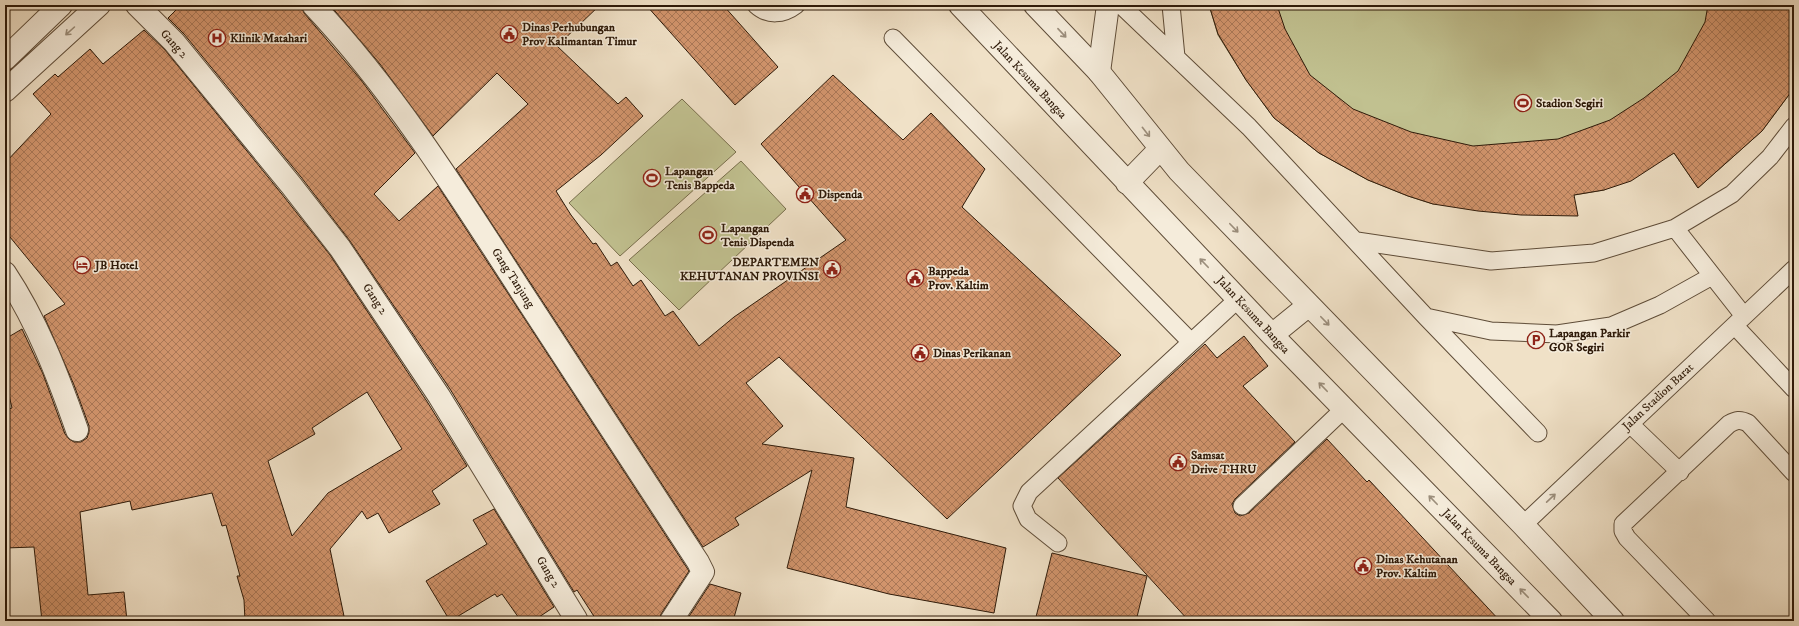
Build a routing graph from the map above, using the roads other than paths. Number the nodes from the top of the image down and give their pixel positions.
1 (61, 5) edge
2 (99, 5) edge
3 (137, 5) edge
4 (313, 5) edge
5 (756, 5) edge
6 (796, 5) edge
7 (960, 5) edge
8 (1035, 5) edge
9 (1108, 5) edge
10 (1122, 5) edge
11 (1171, 5) edge
12 (893, 38) dead end
13 (1176, 57) junction
14 (5, 59) edge
15 (1099, 72) junction
16 (5, 91) edge
17 (1794, 126) edge
18 (1160, 149) junction
19 (1127, 183) junction
20 (1675, 228) junction
21 (1356, 241) junction
22 (1794, 269) edge
23 (5, 273) edge
24 (1712, 276) junction
25 (1238, 299) junction
26 (1309, 305) junction
27 (1426, 317) junction
28 (1739, 321) junction
29 (1272, 336) junction
30 (1191, 342) junction
31 (1794, 389) edge
32 (1344, 409) junction
33 (1630, 424) junction
34 (77, 430) dead end
35 (1538, 433) dead end
36 (1680, 472) junction
37 (1794, 473) edge
38 (1242, 506) dead end
39 (1523, 525) junction
40 (1058, 544) dead end
41 (576, 619) dead end
42 (671, 621) edge
43 (1551, 621) edge
44 (1613, 621) edge
45 (1707, 621) edge

1 - 14 street
2 -> 16 street
3 - 41 street, Gang 2
4 - 42 street, Gang Tanjung
5 - 6 lane
7 - 19 street, Jalan Kesuma Bangsa
8 -> 15 street
9 - 15 street
10 - 13 lane
11 - 13 lane
12 - 30 lane
13 - 21 lane
15 -> 18 street
17 - 20 lane
18 - 19 street
18 -> 26 street
25 -> 19 street, Jalan Kesuma Bangsa
20 - 21 lane
20 - 24 lane
21 - 27 lane
22 - 28 lane, Jalan Stadion Barat
23 - 34 street
24 - 27 lane
24 - 28 lane
25 - 29 street, Jalan Kesuma Bangsa
25 - 30 lane
26 - 29 street
26 -> 39 street
27 - 35 lane
28 - 31 lane
28 - 33 lane, Jalan Stadion Barat
32 -> 29 street, Jalan Kesuma Bangsa
30 - 40 lane
32 - 38 lane
43 -> 32 street, Jalan Kesuma Bangsa
33 - 36 lane
39 -> 33 lane, Jalan Stadion Barat
36 - 37 lane
36 - 45 lane
39 - 44 street

